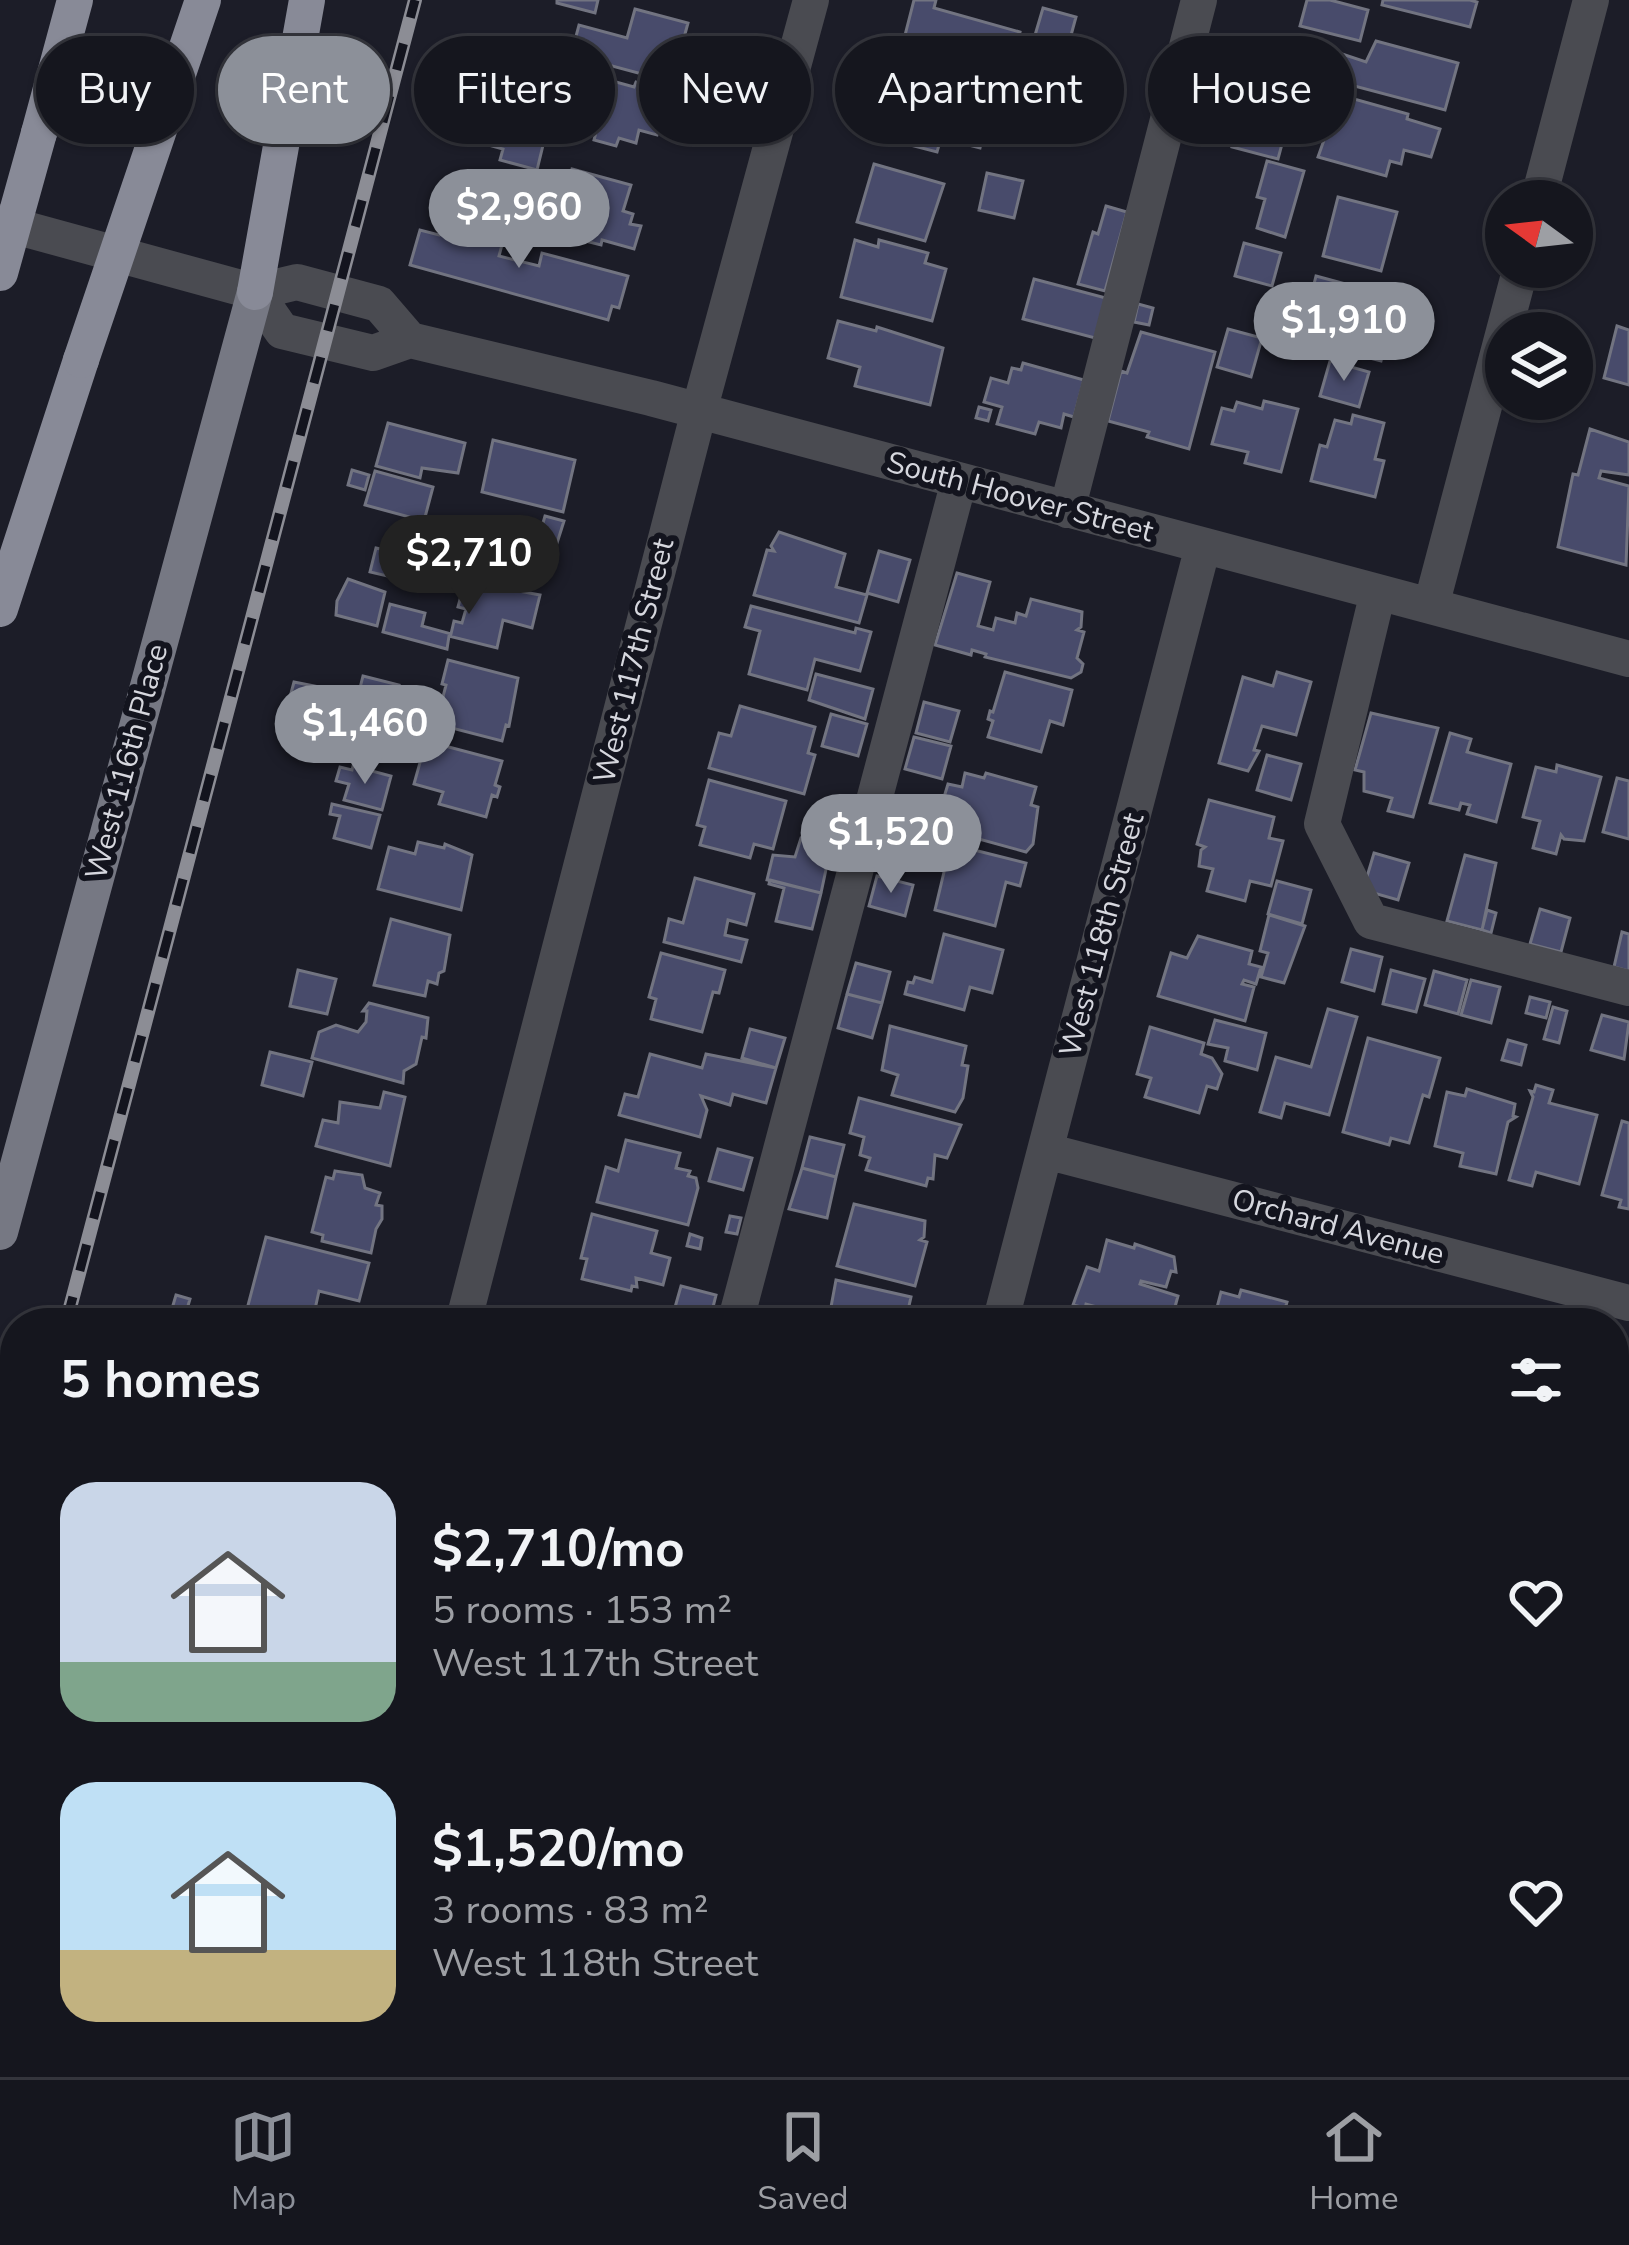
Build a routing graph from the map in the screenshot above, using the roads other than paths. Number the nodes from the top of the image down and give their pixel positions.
1 (75, 0) edge
2 (203, 0) edge
3 (307, 0) edge
4 (811, 0) edge
5 (1199, 0) edge
6 (1592, 0) edge
7 (1544, 180) edge
8 (0, 221) edge
9 (0, 273) edge
10 (1515, 288) edge
11 (256, 292) junction
12 (410, 340) junction
13 (699, 411) junction
14 (958, 481) junction
15 (1067, 510) junction
16 (1203, 546) junction
17 (1378, 592) junction
18 (1431, 606) junction
19 (0, 609) edge
20 (1629, 659) edge
21 (1629, 988) edge
22 (1046, 1151) junction
23 (0, 1232) edge
24 (1629, 1303) edge
25 (468, 1308) edge
26 (739, 1308) edge
27 (1004, 1308) edge

1 - 9 highway, bridge
2 - 19 highway, bridge
3 - 11 highway
4 - 13 street, West 117th Street
5 - 15 street
6 - 7 street
8 - 11 street, South Hoover Street
10 - 18 street
11 - 12 street, South Hoover Street
11 - 12 street, South Hoover Street
11 - 23 main road, West 116th Place
12 - 13 street, South Hoover Street
13 - 14 street, South Hoover Street
13 - 25 street, West 117th Street
14 - 15 street, South Hoover Street
14 - 26 street
15 - 16 street, South Hoover Street
16 - 17 street, South Hoover Street
16 - 22 street, West 118th Street
17 - 18 street, South Hoover Street
17 - 21 street
18 - 20 street, South Hoover Street
22 - 24 street, Orchard Avenue
22 - 27 street, West 118th Street

